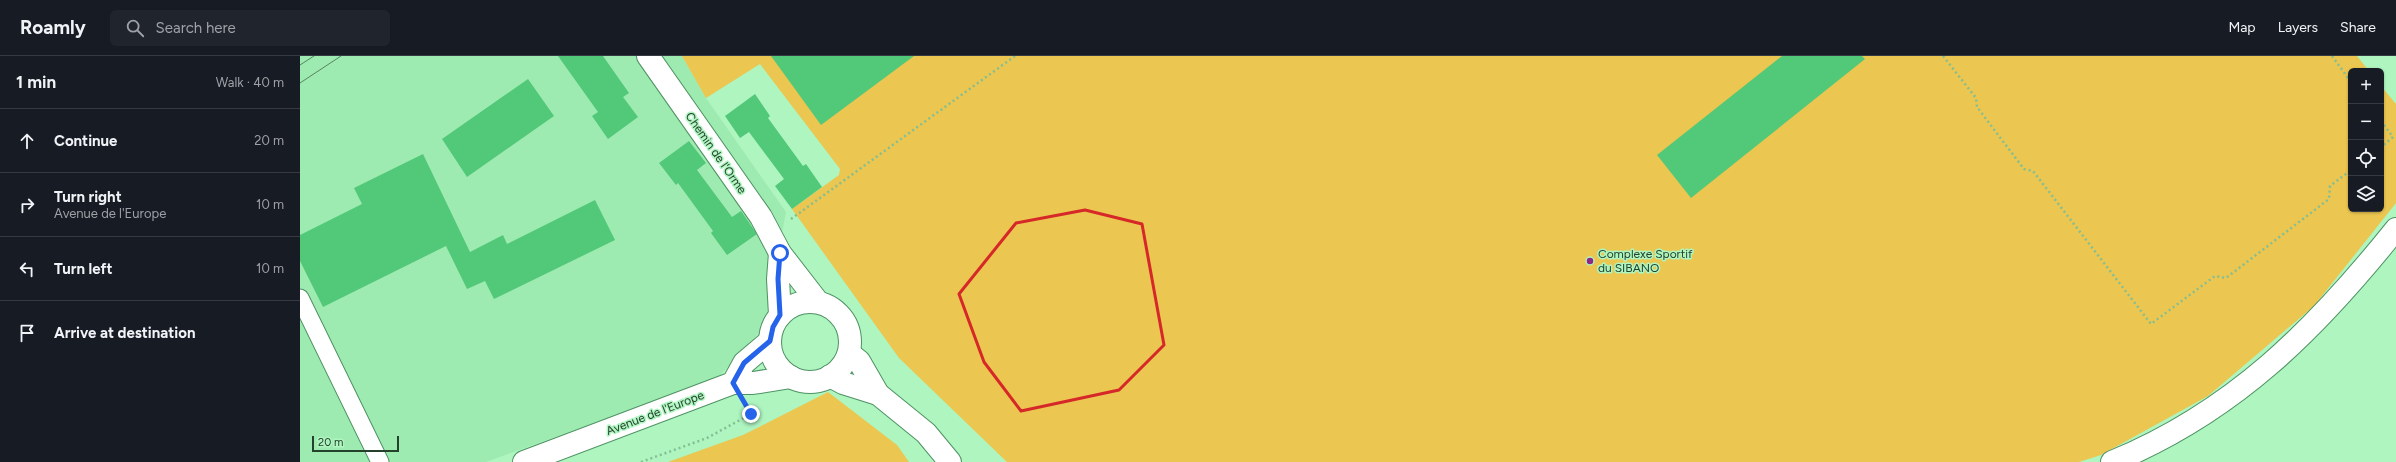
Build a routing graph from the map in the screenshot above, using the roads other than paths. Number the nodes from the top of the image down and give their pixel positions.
1 (648, 56) edge
2 (2396, 229) edge
3 (780, 253) junction
4 (300, 298) edge
5 (818, 302) junction
6 (780, 315) junction
7 (770, 341) junction
8 (849, 353) junction
9 (830, 376) junction
10 (791, 377) junction
11 (733, 383) junction
12 (878, 394) junction
13 (380, 462) edge
14 (524, 462) edge
15 (950, 462) edge
16 (2112, 462) edge

1 - 3 street, Chemin de l'Orme
2 - 16 street
3 - 5 street, Chemin de l'Orme
3 - 6 street
4 - 13 lane
5 - 6 street
5 - 8 street
6 - 7 street
7 - 10 street
7 - 11 street
8 - 9 street
8 - 12 street
9 - 10 street
9 - 12 street
10 - 11 street
11 - 14 street, Avenue de l'Europe
12 - 15 street

